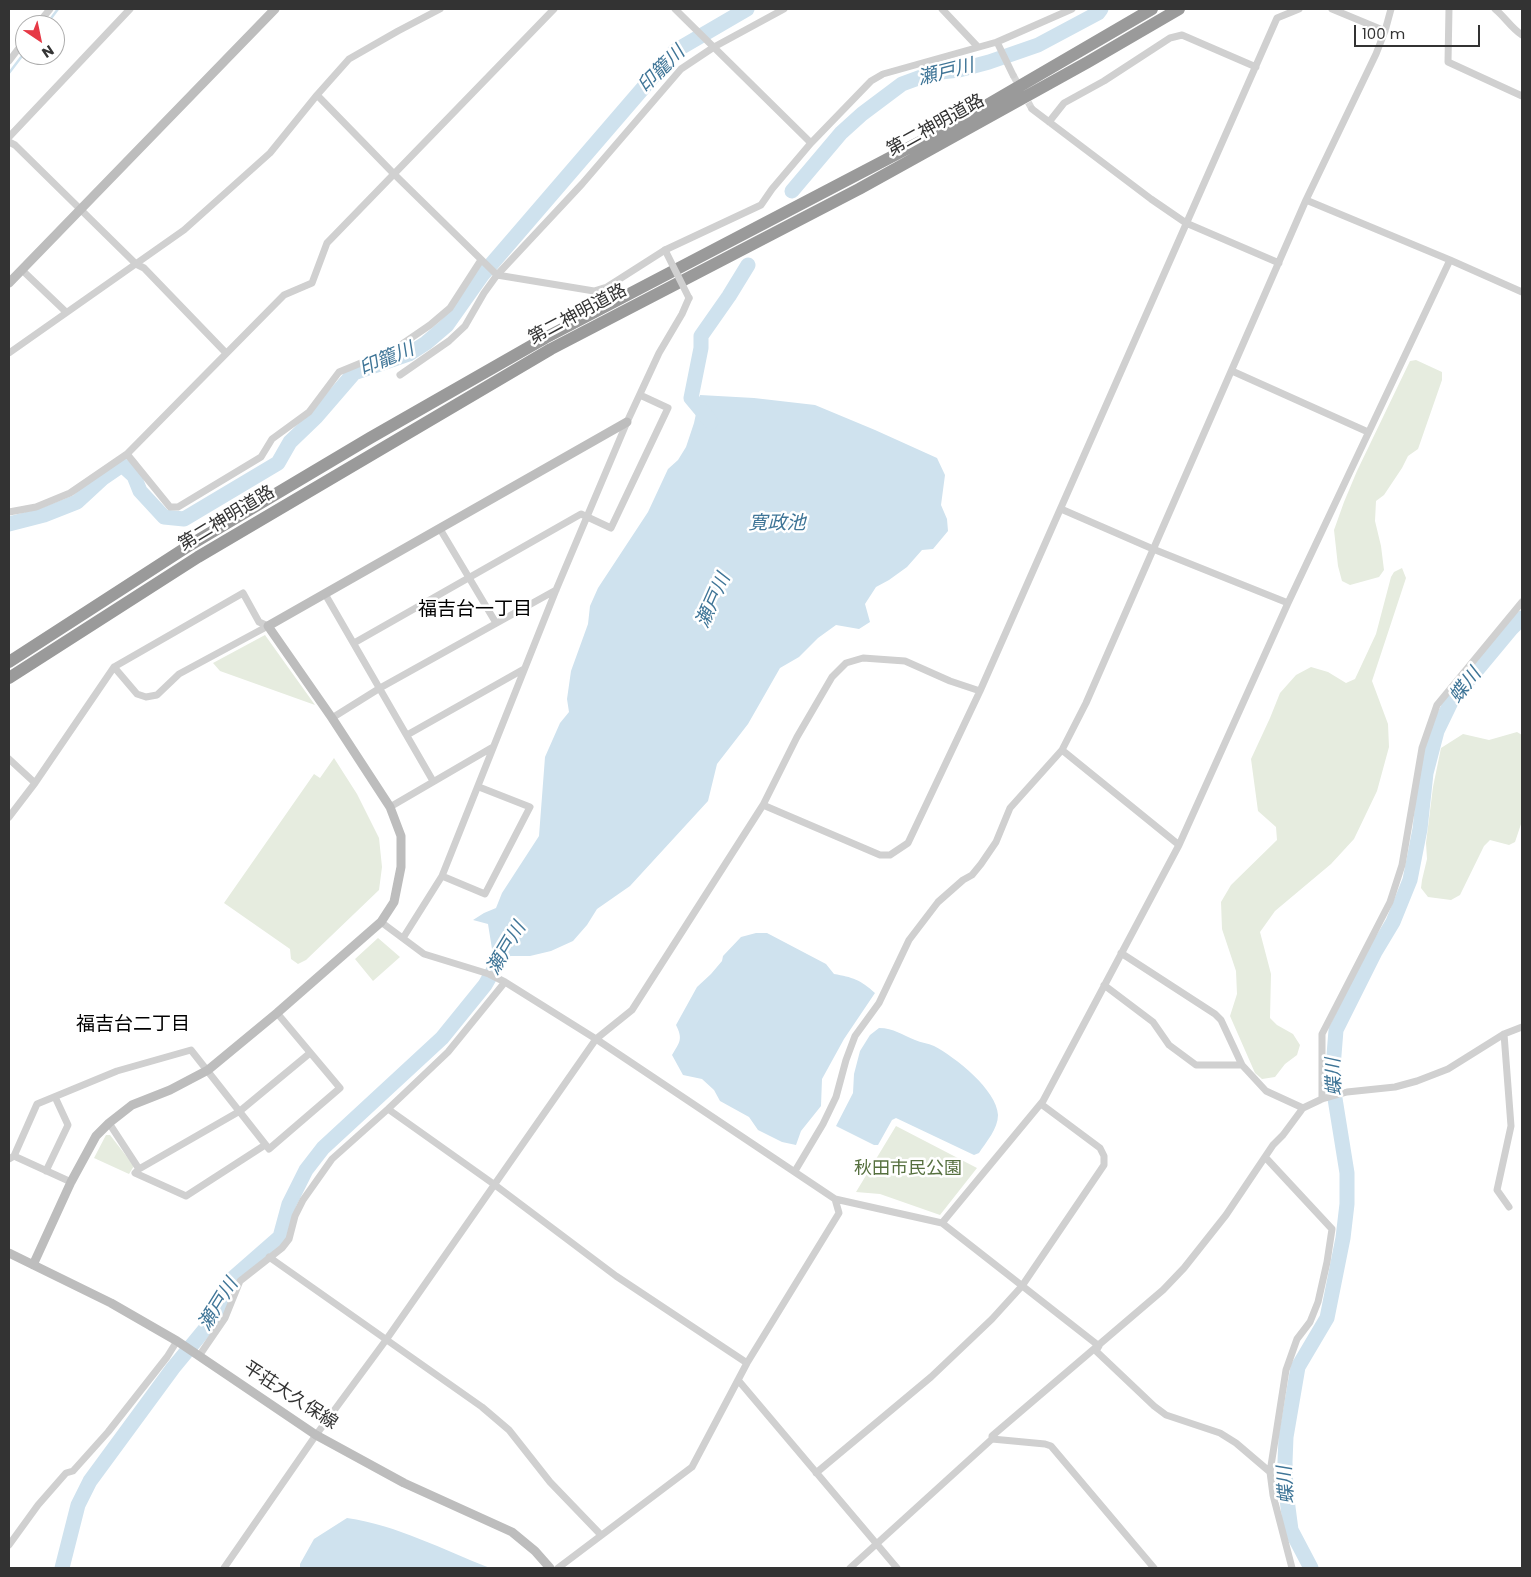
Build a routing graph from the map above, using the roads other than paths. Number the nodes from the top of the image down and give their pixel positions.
1 (130, 9) edge
2 (275, 9) edge
3 (440, 9) edge
4 (554, 9) edge
5 (675, 9) edge
6 (784, 9) edge
7 (942, 9) edge
8 (1072, 9) edge
9 (1152, 9) edge
10 (1179, 9) edge
11 (1299, 9) edge
12 (1332, 9) edge
13 (1391, 9) edge
14 (1449, 9) edge
15 (1495, 9) edge
16 (1386, 31) junction
17 (1522, 35) edge
18 (997, 42) junction
19 (714, 47) junction
20 (978, 47) junction
21 (1256, 66) junction
22 (1013, 75) tunnel mouth
23 (317, 95) junction
24 (1522, 96) edge
25 (1032, 109) tunnel mouth
26 (1049, 122) junction
27 (9, 137) edge
28 (9, 142) edge
29 (811, 143) junction
30 (394, 174) junction
31 (1306, 200) junction
32 (81, 208) junction
33 (1186, 223) junction
34 (665, 250) junction
35 (480, 260) junction
36 (1450, 260) junction
37 (1279, 263) junction
38 (136, 264) junction
39 (22, 270) junction
40 (497, 275) junction
41 (9, 283) edge
42 (1522, 292) edge
43 (66, 312) junction
44 (9, 353) edge
45 (226, 353) junction
46 (1232, 371) junction
47 (400, 375) dead end
48 (640, 395) junction
49 (627, 422) junction
50 (1368, 432) junction
51 (127, 454) junction
52 (1061, 509) junction
53 (9, 512) edge
54 (586, 518) junction
55 (440, 529) junction
56 (1153, 549) junction
57 (469, 578) junction
58 (556, 590) junction
59 (325, 594) junction
60 (1522, 602) edge
61 (1288, 603) junction
62 (496, 623) junction
63 (268, 626) junction
64 (354, 643) junction
65 (9, 662) edge
66 (114, 667) junction
67 (525, 669) junction
68 (9, 678) edge
69 (380, 688) junction
70 (980, 691) junction
71 (332, 718) junction
72 (407, 735) junction
73 (493, 747) junction
74 (1062, 750) junction
75 (9, 759) edge
76 (433, 781) junction
77 (35, 783) junction
78 (479, 787) junction
79 (763, 805) junction
80 (390, 807) junction
81 (9, 817) edge
82 (1179, 845) junction
83 (442, 876) junction
84 (381, 922) junction
85 (403, 938) junction
86 (1121, 953) junction
87 (505, 982) junction
88 (1104, 985) junction
89 (277, 1013) junction
90 (1522, 1027) edge
91 (1504, 1034) junction
92 (596, 1039) junction
93 (310, 1053) junction
94 (1242, 1064) junction
95 (208, 1070) junction
96 (56, 1097) junction
97 (1322, 1098) junction
98 (1041, 1104) junction
99 (1303, 1108) junction
100 (388, 1110) junction
101 (240, 1111) junction
102 (109, 1123) junction
103 (265, 1145) junction
104 (11, 1158) edge
105 (1266, 1158) junction
106 (139, 1169) junction
107 (46, 1171) junction
108 (795, 1171) junction
109 (71, 1182) junction
110 (495, 1185) junction
111 (835, 1199) junction
112 (1509, 1207) dead end
113 (942, 1223) junction
114 (9, 1253) edge
115 (269, 1257) junction
116 (33, 1265) junction
117 (1022, 1286) junction
118 (386, 1340) junction
119 (180, 1343) junction
120 (1099, 1346) junction
121 (197, 1355) junction
122 (747, 1363) junction
123 (738, 1380) junction
124 (316, 1435) junction
125 (992, 1439) junction
126 (1270, 1472) junction
127 (816, 1473) junction
128 (601, 1535) junction
129 (9, 1545) edge
130 (877, 1545) junction
131 (224, 1568) edge
132 (550, 1568) edge
133 (558, 1568) edge
134 (850, 1568) edge
135 (897, 1568) edge
136 (1154, 1568) edge
137 (1292, 1568) edge

1 - 27 street
2 - 32 street
3 - 23 street
4 - 30 street
5 - 19 street
6 - 19 street
7 - 20 street
8 - 18 street
9 - 65 highway, 第二神明道路
10 - 68 highway, 第二神明道路
11 - 21 street
12 - 16 street
13 - 16 street
14 - 24 street
15 - 17 street
16 - 31 street
18 - 20 street
18 - 22 street
19 - 29 street
19 - 40 street
20 - 29 street
21 - 26 street
21 - 33 street
23 - 30 street
23 - 38 street
25 - 26 street
26 - 33 street
28 - 32 street
29 - 34 street
30 - 35 street
30 - 45 street
31 - 36 street
31 - 37 street
32 - 38 street
32 - 39 street
33 - 37 street
33 - 52 street
34 - 40 street
34 - 48 street, bridge
35 - 40 street
35 - 51 street
36 - 42 street
36 - 50 street
37 - 46 street
38 - 43 street
38 - 45 street
39 - 41 street
39 - 43 street
40 - 47 street
43 - 44 street
45 - 51 street
46 - 50 street
46 - 56 street
48 - 49 street
48 - 54 street
49 - 54 street
49 - 55 street
50 - 61 street
51 - 53 street
52 - 56 street
52 - 70 street
54 - 57 street
54 - 58 street
55 - 57 street
55 - 59 street
56 - 61 street
56 - 74 street
57 - 62 street
57 - 64 street
58 - 62 street
58 - 67 street
59 - 63 street
59 - 64 street
60 - 97 street
61 - 82 street
62 - 69 street
63 - 66 street
63 - 66 street
63 - 71 street
64 - 69 street
66 - 77 street
67 - 72 street
67 - 73 street
69 - 71 street
69 - 72 street
70 - 79 street
70 - 79 street
71 - 80 street
72 - 76 street
73 - 76 street
73 - 78 street
74 - 82 street
74 - 108 street
75 - 77 street
76 - 80 street
77 - 81 street
78 - 83 street
78 - 83 street
79 - 92 street
80 - 84 street
82 - 86 street
83 - 85 street
84 - 85 street
84 - 89 street
85 - 87 street
86 - 88 street
86 - 94 street
87 - 92 street
87 - 100 street
88 - 94 street
88 - 98 street
89 - 93 street
89 - 95 street
90 - 91 street
91 - 97 street
91 - 112 street
92 - 108 street
92 - 110 street
93 - 101 street
93 - 103 street
94 - 99 street
95 - 96 street
95 - 101 street
95 - 102 street
96 - 104 street
96 - 107 street
97 - 99 street
98 - 113 street
98 - 117 street
99 - 105 street
100 - 110 street
100 - 115 street
101 - 103 street
101 - 106 street
102 - 106 street
102 - 109 street
103 - 106 street
104 - 107 street
105 - 120 street
105 - 126 street
107 - 109 street
108 - 111 street
109 - 116 street
110 - 118 street
110 - 122 street
111 - 113 street
111 - 122 street
113 - 117 street
114 - 116 street, 平荘大久保線
115 - 118 street
115 - 121 street
116 - 119 street, 平荘大久保線
117 - 120 street
117 - 127 street
118 - 124 street
118 - 128 street
119 - 121 street, 平荘大久保線
119 - 129 street
120 - 125 street
120 - 126 street
121 - 124 street, 平荘大久保線
122 - 123 street
123 - 127 street
123 - 128 street
124 - 131 street
124 - 132 street, 平荘大久保線
125 - 130 street
125 - 136 street
126 - 137 street
127 - 130 street
128 - 133 street
130 - 134 street
130 - 135 street

